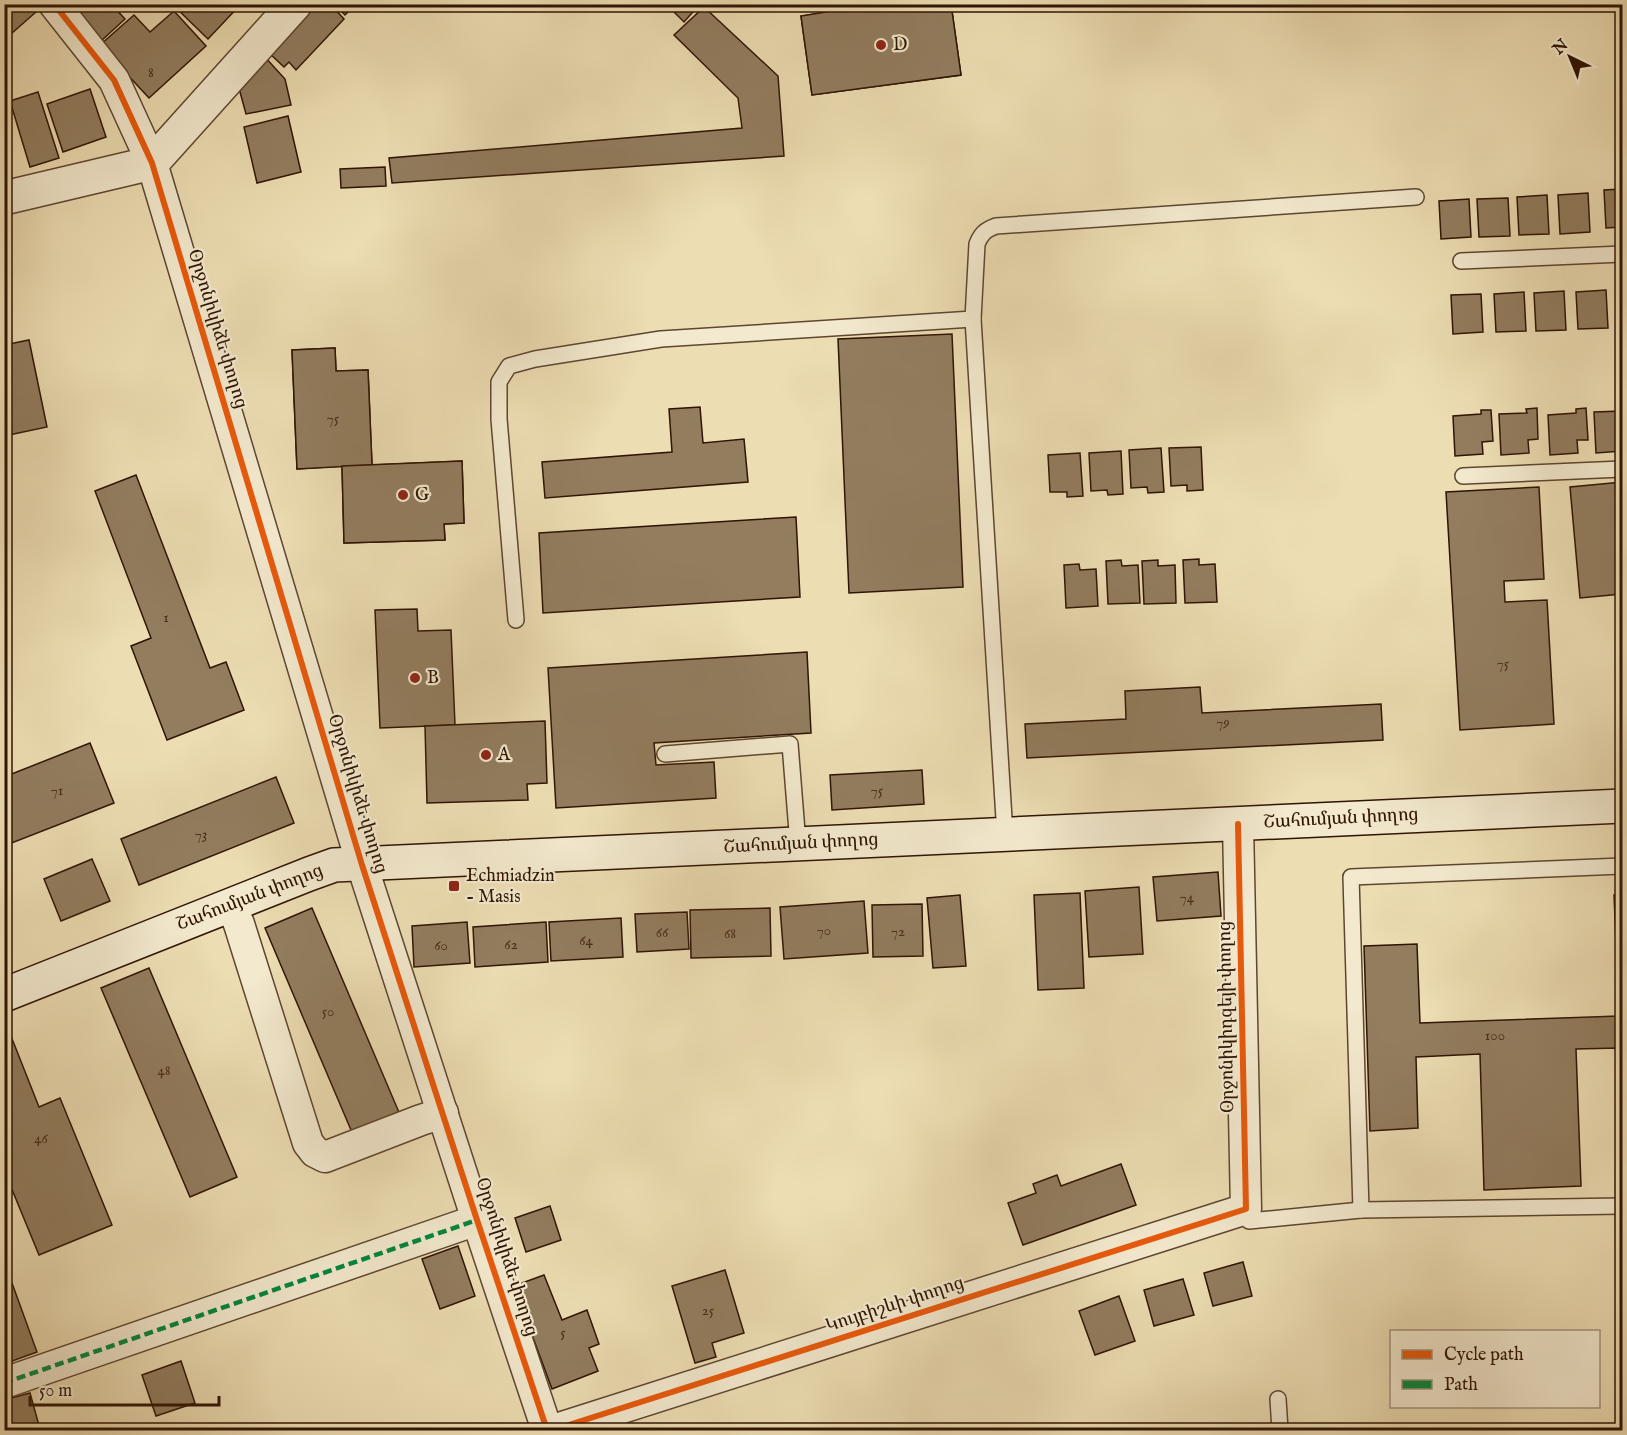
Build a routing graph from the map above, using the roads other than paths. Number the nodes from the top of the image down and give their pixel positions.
1 (54, 4) edge
2 (295, 4) edge
3 (152, 163) junction
4 (4, 198) edge
5 (1416, 198) dead end
6 (1623, 254) edge
7 (1461, 261) dead end
8 (973, 319) junction
9 (1623, 469) edge
10 (1462, 476) dead end
11 (516, 620) dead end
12 (665, 754) dead end
13 (1623, 806) edge
14 (1238, 824) junction
15 (1005, 835) junction
16 (798, 844) junction
17 (362, 865) junction
18 (1623, 866) edge
19 (231, 905) junction
20 (4, 995) edge
21 (443, 1113) junction
22 (1623, 1206) edge
23 (1361, 1210) junction
24 (1248, 1215) junction
25 (477, 1220) junction
26 (4, 1383) edge
27 (1278, 1400) dead end
28 (548, 1431) edge
29 (553, 1431) edge
30 (1280, 1431) edge

1 - 3 street, Օրջոնիկիձե փողոց
2 - 3 main road
3 - 4 main road
3 - 17 street, Օրջոնիկիձե փողոց
5 - 8 lane
6 - 7 lane
8 - 11 lane
8 - 15 lane
9 - 10 lane
12 - 16 lane
13 - 14 main road, Շահումյան փողոց
14 - 15 main road, Շահումյան փողոց
14 - 24 street, Օրջոնիկիդզեյի փողոց
15 - 16 main road, Շահումյան փողոց
16 - 17 main road, Շահումյան փողոց
17 - 19 main road, Շահումյան փողոց
17 - 21 street, Օրջոնիկիձե փողոց
18 - 23 lane
19 - 20 main road, Շահումյան փողոց
19 - 21 street
21 - 25 street, Օրջոնիկիձե փողոց
22 - 23 lane
23 - 24 lane
24 - 29 street, Կույբիշևի փողոց
25 - 26 street
25 - 28 street, Օրջոնիկիձե փողոց
27 - 30 lane

